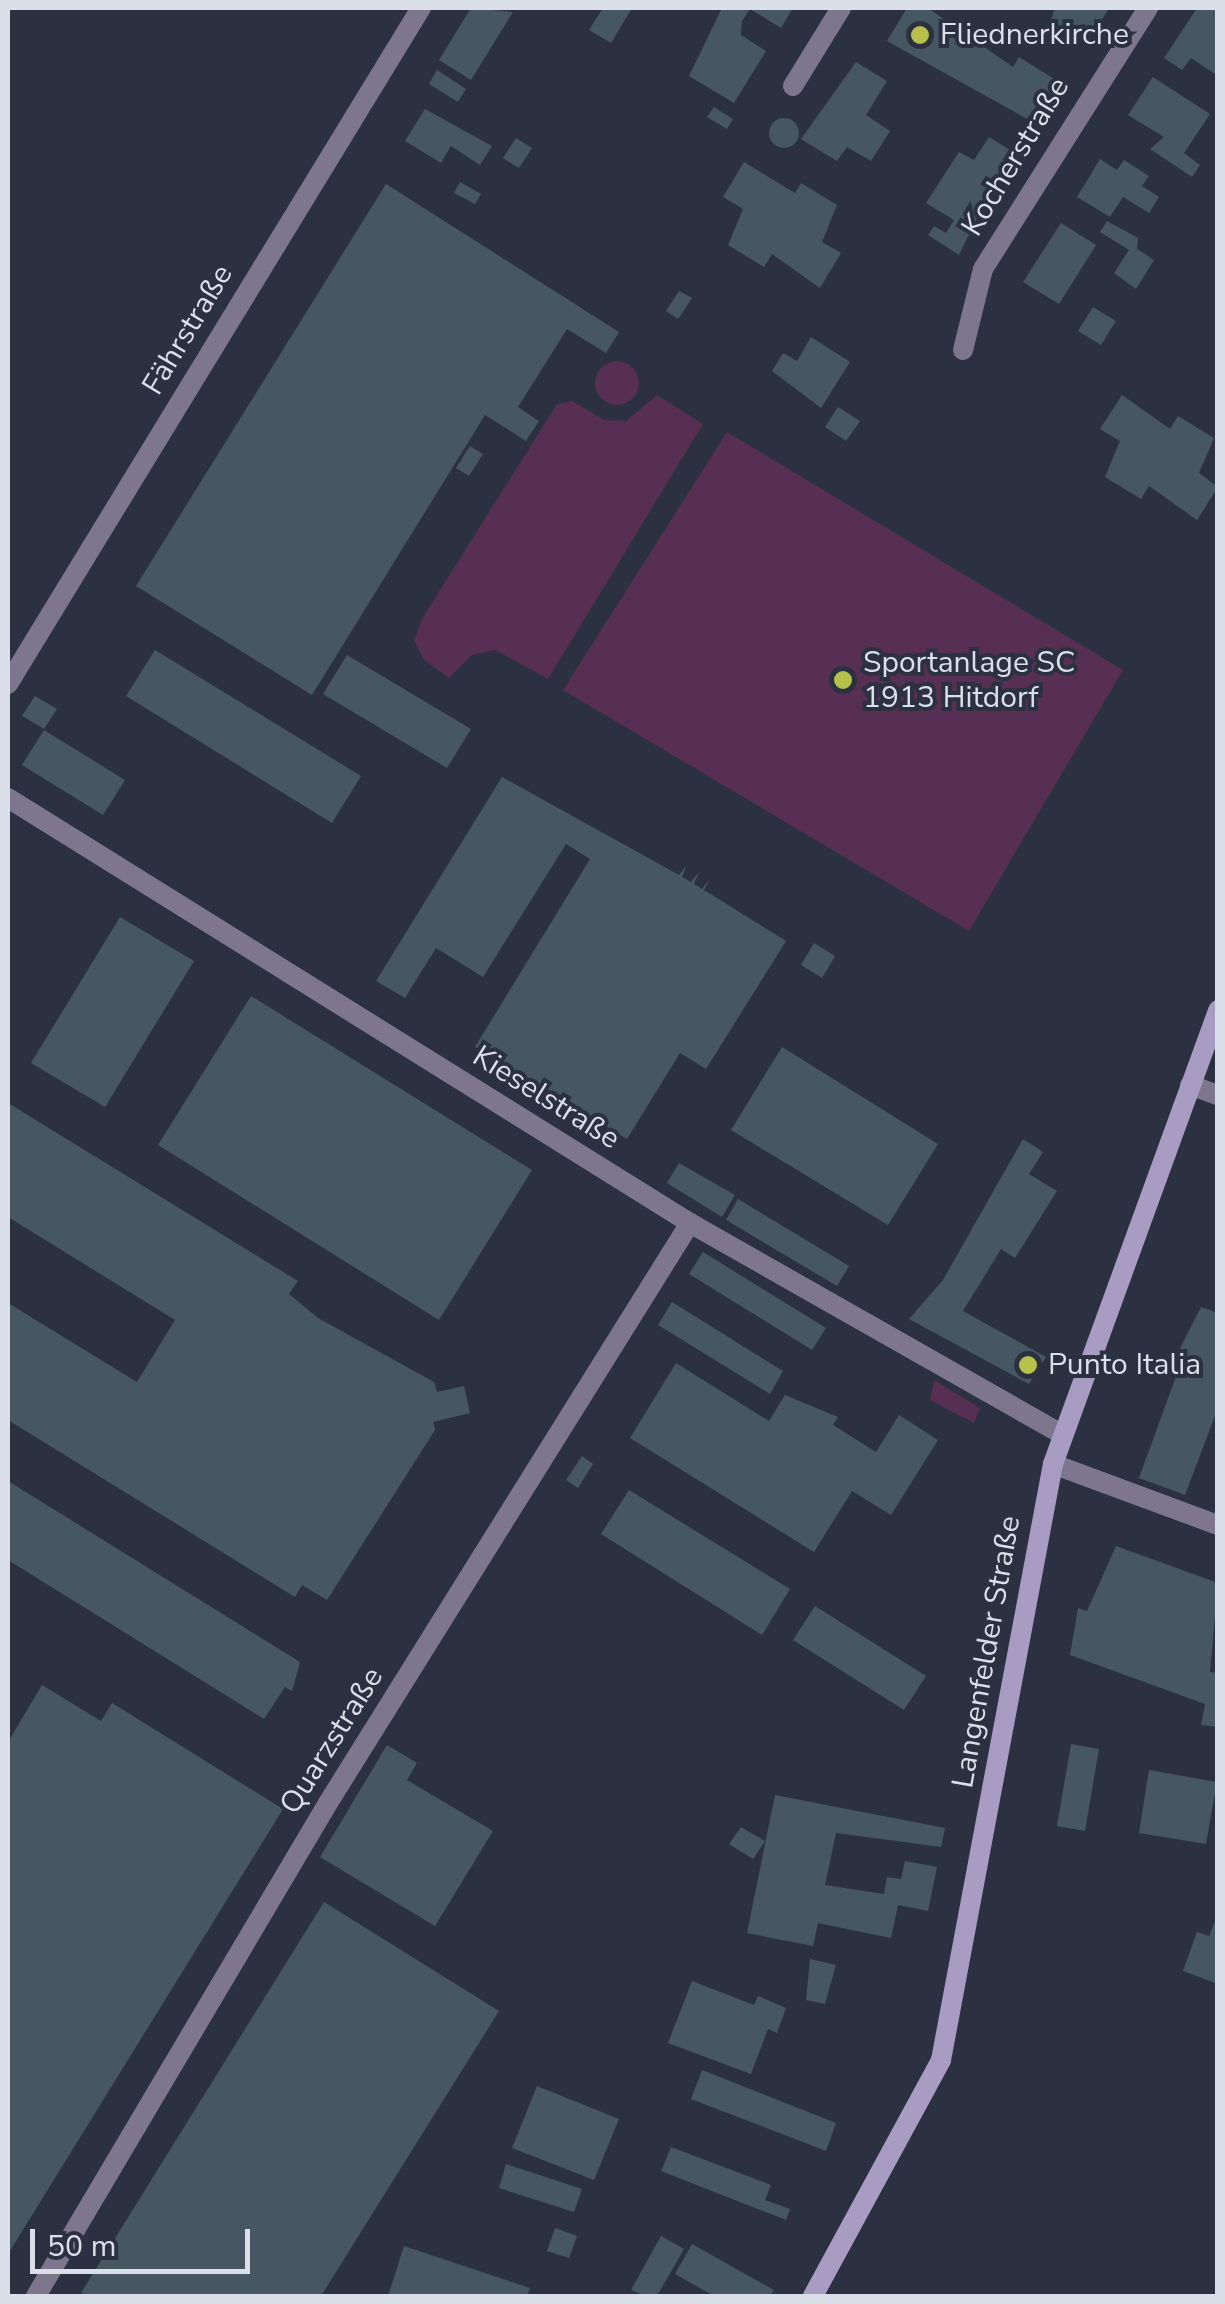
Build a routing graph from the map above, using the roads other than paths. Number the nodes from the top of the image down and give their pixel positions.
1 (421, 8) edge
2 (841, 8) edge
3 (1148, 8) edge
4 (793, 86) dead end
5 (962, 350) dead end
6 (8, 684) edge
7 (8, 798) edge
8 (1218, 1010) edge
9 (1190, 1084) junction
10 (1218, 1095) edge
11 (690, 1222) junction
12 (1062, 1434) junction
13 (1053, 1464) junction
14 (1218, 1525) edge
15 (36, 2296) edge
16 (813, 2296) edge

1 - 6 street, Fährstraße
2 - 4 street
3 - 5 street, Kocherstraße
7 - 11 street, Kieselstraße
8 - 9 street, Langenfelder Straße
9 - 10 street
9 - 12 street, Langenfelder Straße
11 - 12 street, Kieselstraße
11 - 15 street, Quarzstraße
12 - 13 street, Langenfelder Straße
13 - 14 street
13 - 16 street, Langenfelder Straße

